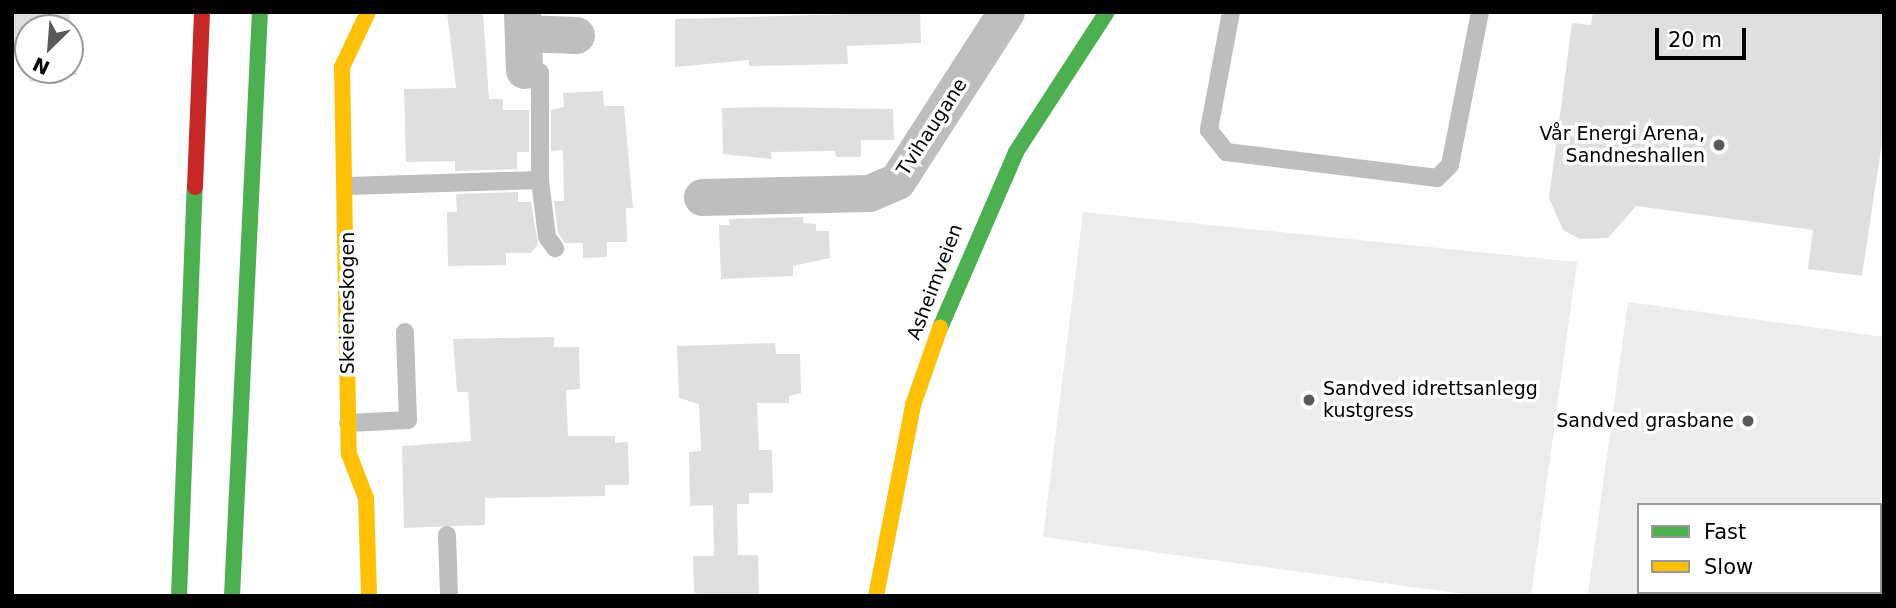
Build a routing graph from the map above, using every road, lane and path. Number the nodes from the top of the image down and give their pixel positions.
1 (202, 12) edge
2 (260, 12) edge
3 (368, 12) edge
4 (1006, 12) edge
5 (1107, 12) edge
6 (1231, 12) edge
7 (1480, 12) edge
8 (522, 23) edge
9 (576, 35) dead end
10 (532, 71) joint
11 (540, 180) junction
12 (347, 186) junction
13 (702, 197) dead end
14 (555, 248) dead end
15 (405, 332) dead end
16 (348, 423) junction
17 (447, 535) dead end
18 (179, 596) edge
19 (232, 596) edge
20 (369, 596) edge
21 (449, 596) edge
22 (876, 596) edge

1 - 18 main road
2 - 19 main road
3 - 12 main road, Skeieneskogen
4 - 13 street, Tvihaugane
5 - 22 main road, Asheimveien
6 - 7 lane
8 - 9 street
8 - 10 street
10 - 11 lane
11 - 12 lane
11 - 14 lane
12 - 16 main road, Skeieneskogen
15 - 16 lane
16 - 20 main road, Skeieneskogen
17 - 21 lane

